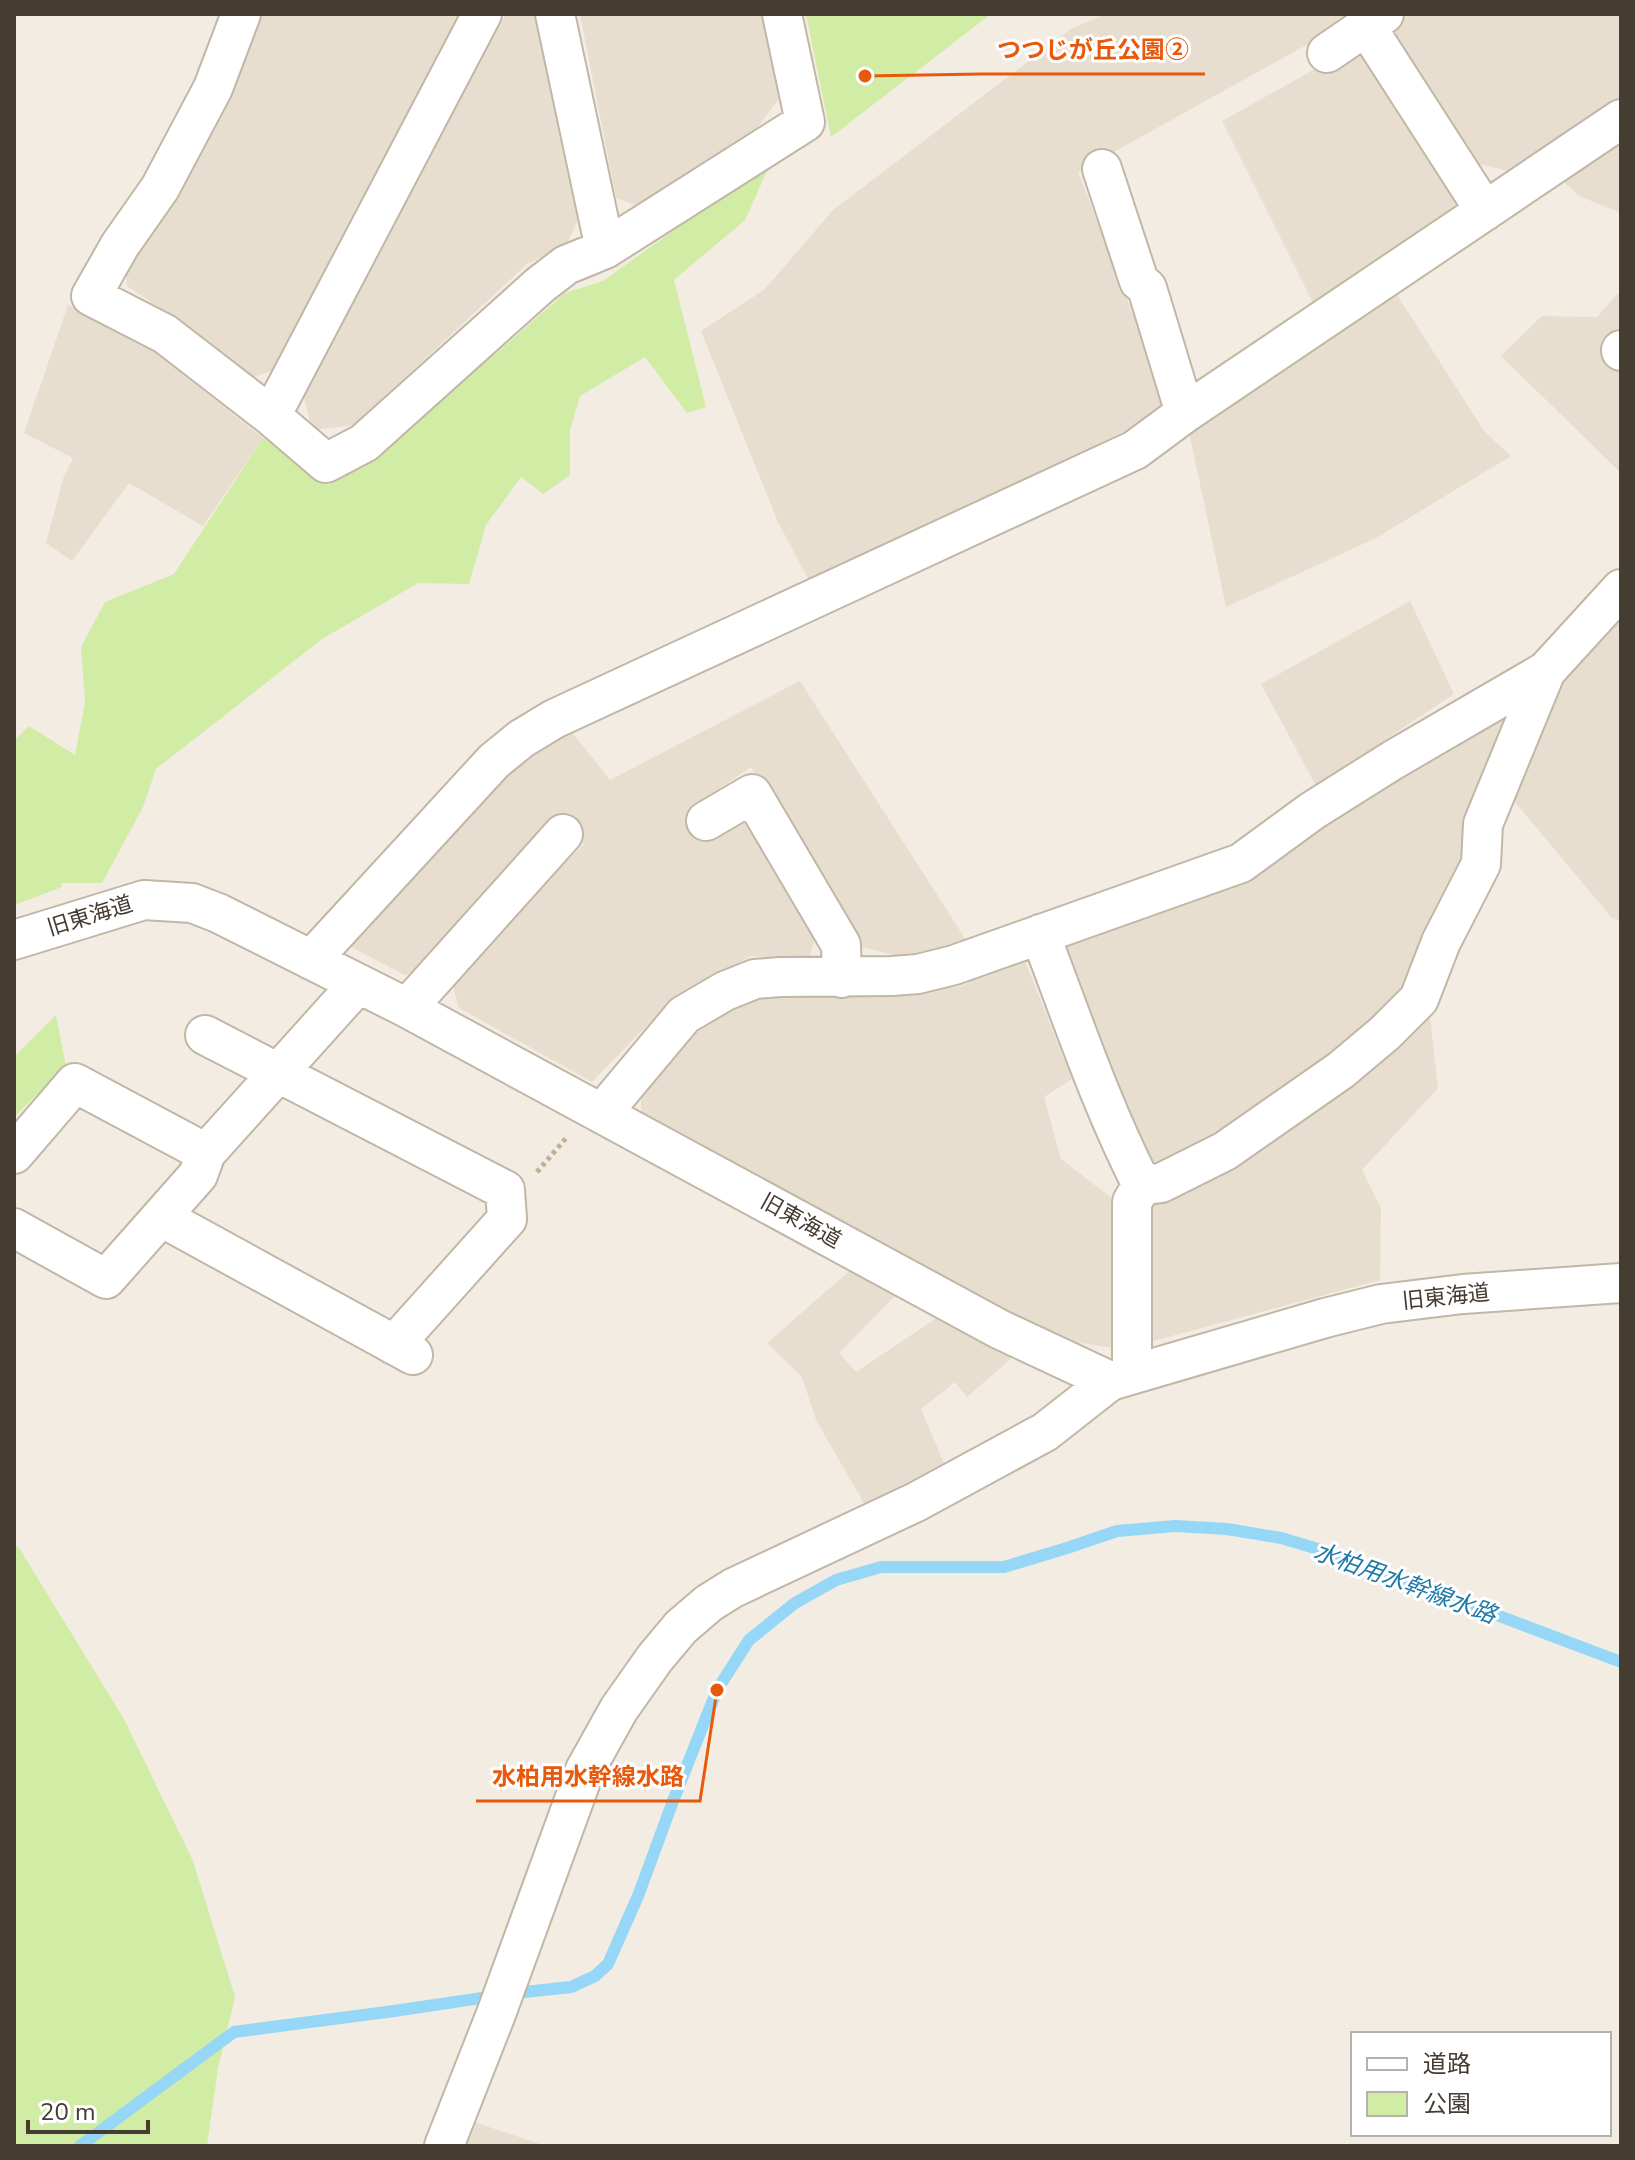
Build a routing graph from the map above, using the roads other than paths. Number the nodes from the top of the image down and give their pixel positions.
1 (241, 14) edge
2 (482, 14) edge
3 (555, 14) edge
4 (782, 14) edge
5 (1375, 20) edge
6 (1327, 53) dead end
7 (1621, 119) edge
8 (1102, 169) dead end
9 (1485, 211) junction
10 (605, 249) junction
11 (1185, 413) junction
12 (271, 416) junction
13 (1621, 589) edge
14 (1546, 671) junction
15 (706, 821) dead end
16 (563, 834) dead end
17 (1040, 934) junction
18 (14, 940) edge
19 (311, 960) junction
20 (842, 978) junction
21 (358, 984) junction
22 (407, 1008) junction
23 (205, 1035) dead end
24 (278, 1073) junction
25 (595, 1109) junction
26 (206, 1153) junction
27 (14, 1154) edge
28 (1142, 1185) junction
29 (161, 1217) junction
30 (14, 1228) edge
31 (1621, 1283) edge
32 (1121, 1378) junction
33 (444, 2146) edge

1 - 12 street
2 - 12 street
3 - 10 street
4 - 10 street
5 - 6 street
5 - 9 street
7 - 9 street
8 - 11 street
9 - 11 street
10 - 12 street
11 - 19 street
13 - 14 street
14 - 17 street
14 - 28 street
15 - 20 street
16 - 22 street
17 - 20 street
17 - 28 street
18 - 19 street, 旧東海道
19 - 21 street, 旧東海道
20 - 25 street
21 - 22 street, 旧東海道
21 - 24 street
22 - 25 street, 旧東海道
23 - 24 street
24 - 26 street
24 - 29 street
25 - 32 street, 旧東海道
26 - 27 street
26 - 29 street
28 - 32 street
29 - 30 street
31 - 32 street, 旧東海道
32 - 33 street

